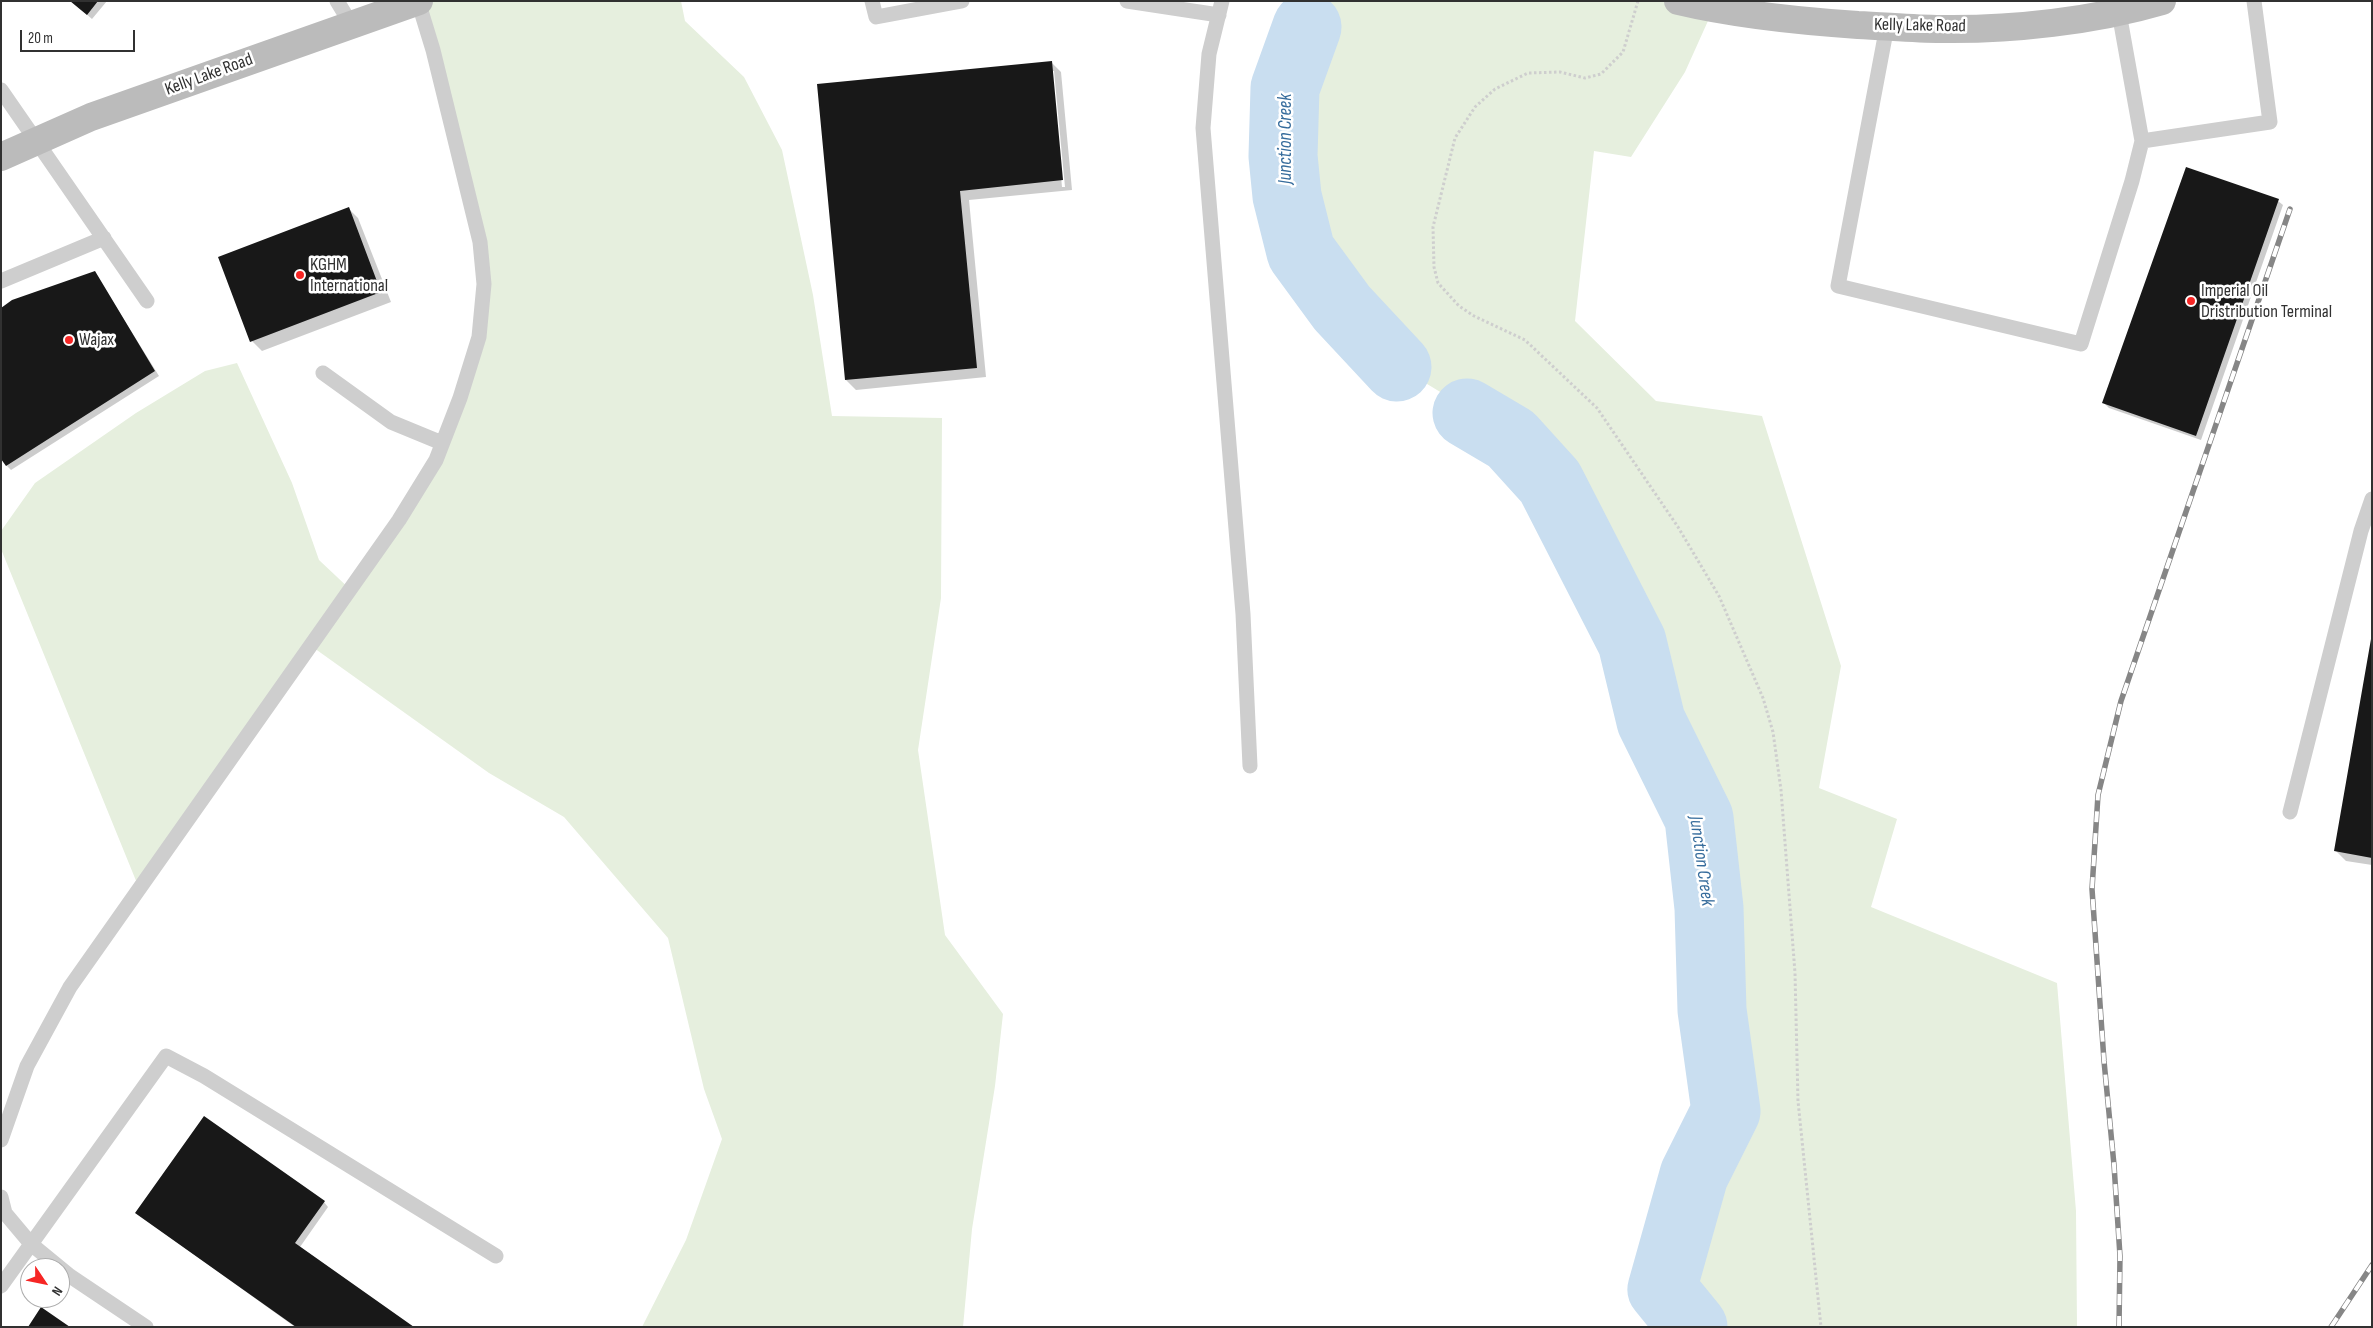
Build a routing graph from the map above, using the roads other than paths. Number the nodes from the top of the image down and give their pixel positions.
1 (336, 1) edge
2 (418, 1) edge
3 (872, 1) edge
4 (962, 1) edge
5 (1126, 1) edge
6 (1678, 1) edge
7 (2162, 1) edge
8 (2254, 1) edge
9 (1735, 7) edge
10 (2118, 7) edge
11 (1220, 8) edge
12 (352, 24) junction
13 (1887, 26) junction
14 (1, 90) edge
15 (37, 141) junction
16 (2142, 141) junction
17 (1, 156) edge
18 (104, 238) junction
19 (1, 281) edge
20 (147, 301) dead end
21 (323, 373) dead end
22 (442, 443) junction
23 (2372, 499) edge
24 (1250, 766) dead end
25 (2290, 812) dead end
26 (1, 1140) edge
27 (1, 1197) edge
28 (31, 1244) junction
29 (496, 1256) dead end
30 (1, 1286) edge
31 (146, 1327) edge

1 - 12 lane
2 - 12 street, Kelly Lake Road
2 - 22 lane
3 - 4 lane
5 - 11 lane
6 - 9 street, Kelly Lake Road
7 - 10 street, Kelly Lake Road
8 - 16 lane
9 - 13 street, Kelly Lake Road
10 - 13 street, Kelly Lake Road
10 - 16 lane
11 - 24 lane
12 - 15 street, Kelly Lake Road
13 - 16 lane
14 - 15 lane
15 - 17 street, Kelly Lake Road
15 - 18 lane
18 - 19 lane
18 - 20 lane
21 - 22 lane
22 - 26 lane
23 - 25 lane
27 - 28 lane
28 - 29 lane
28 - 30 lane
28 - 31 lane

